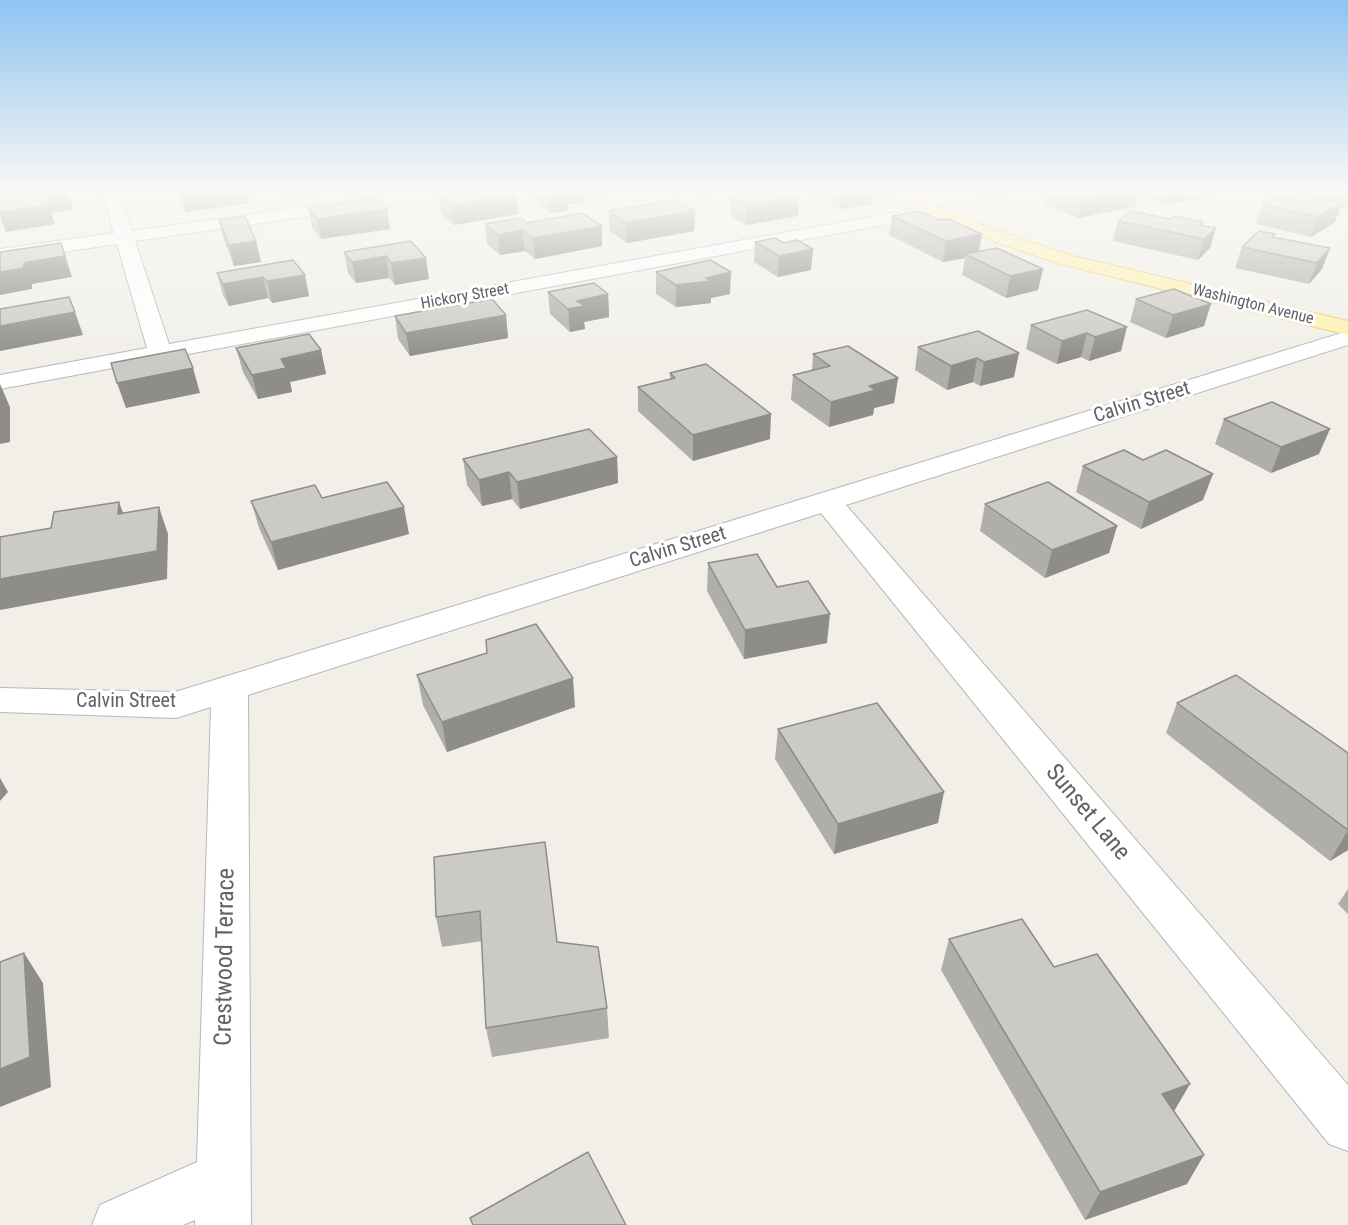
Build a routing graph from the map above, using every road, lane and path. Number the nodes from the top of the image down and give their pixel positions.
1 (54, 247) edge
2 (128, 247) edge
3 (718, 247) edge
4 (1026, 247) edge
5 (0, 255) edge
6 (1348, 328) edge
7 (1348, 338) edge
8 (160, 353) junction
9 (0, 382) edge
10 (827, 501) junction
11 (230, 688) junction
12 (0, 700) edge
13 (1348, 1125) edge
14 (223, 1202) edge
15 (120, 1225) edge

1 - 5 street
2 - 8 street
3 - 8 street, Hickory Street
4 - 6 main road, Washington Avenue
7 - 10 street, Calvin Street
8 - 9 street, Hickory Street
10 - 11 street, Calvin Street
10 - 13 street, Sunset Lane
11 - 12 street, Calvin Street
11 - 14 street, Crestwood Terrace
14 - 15 street

